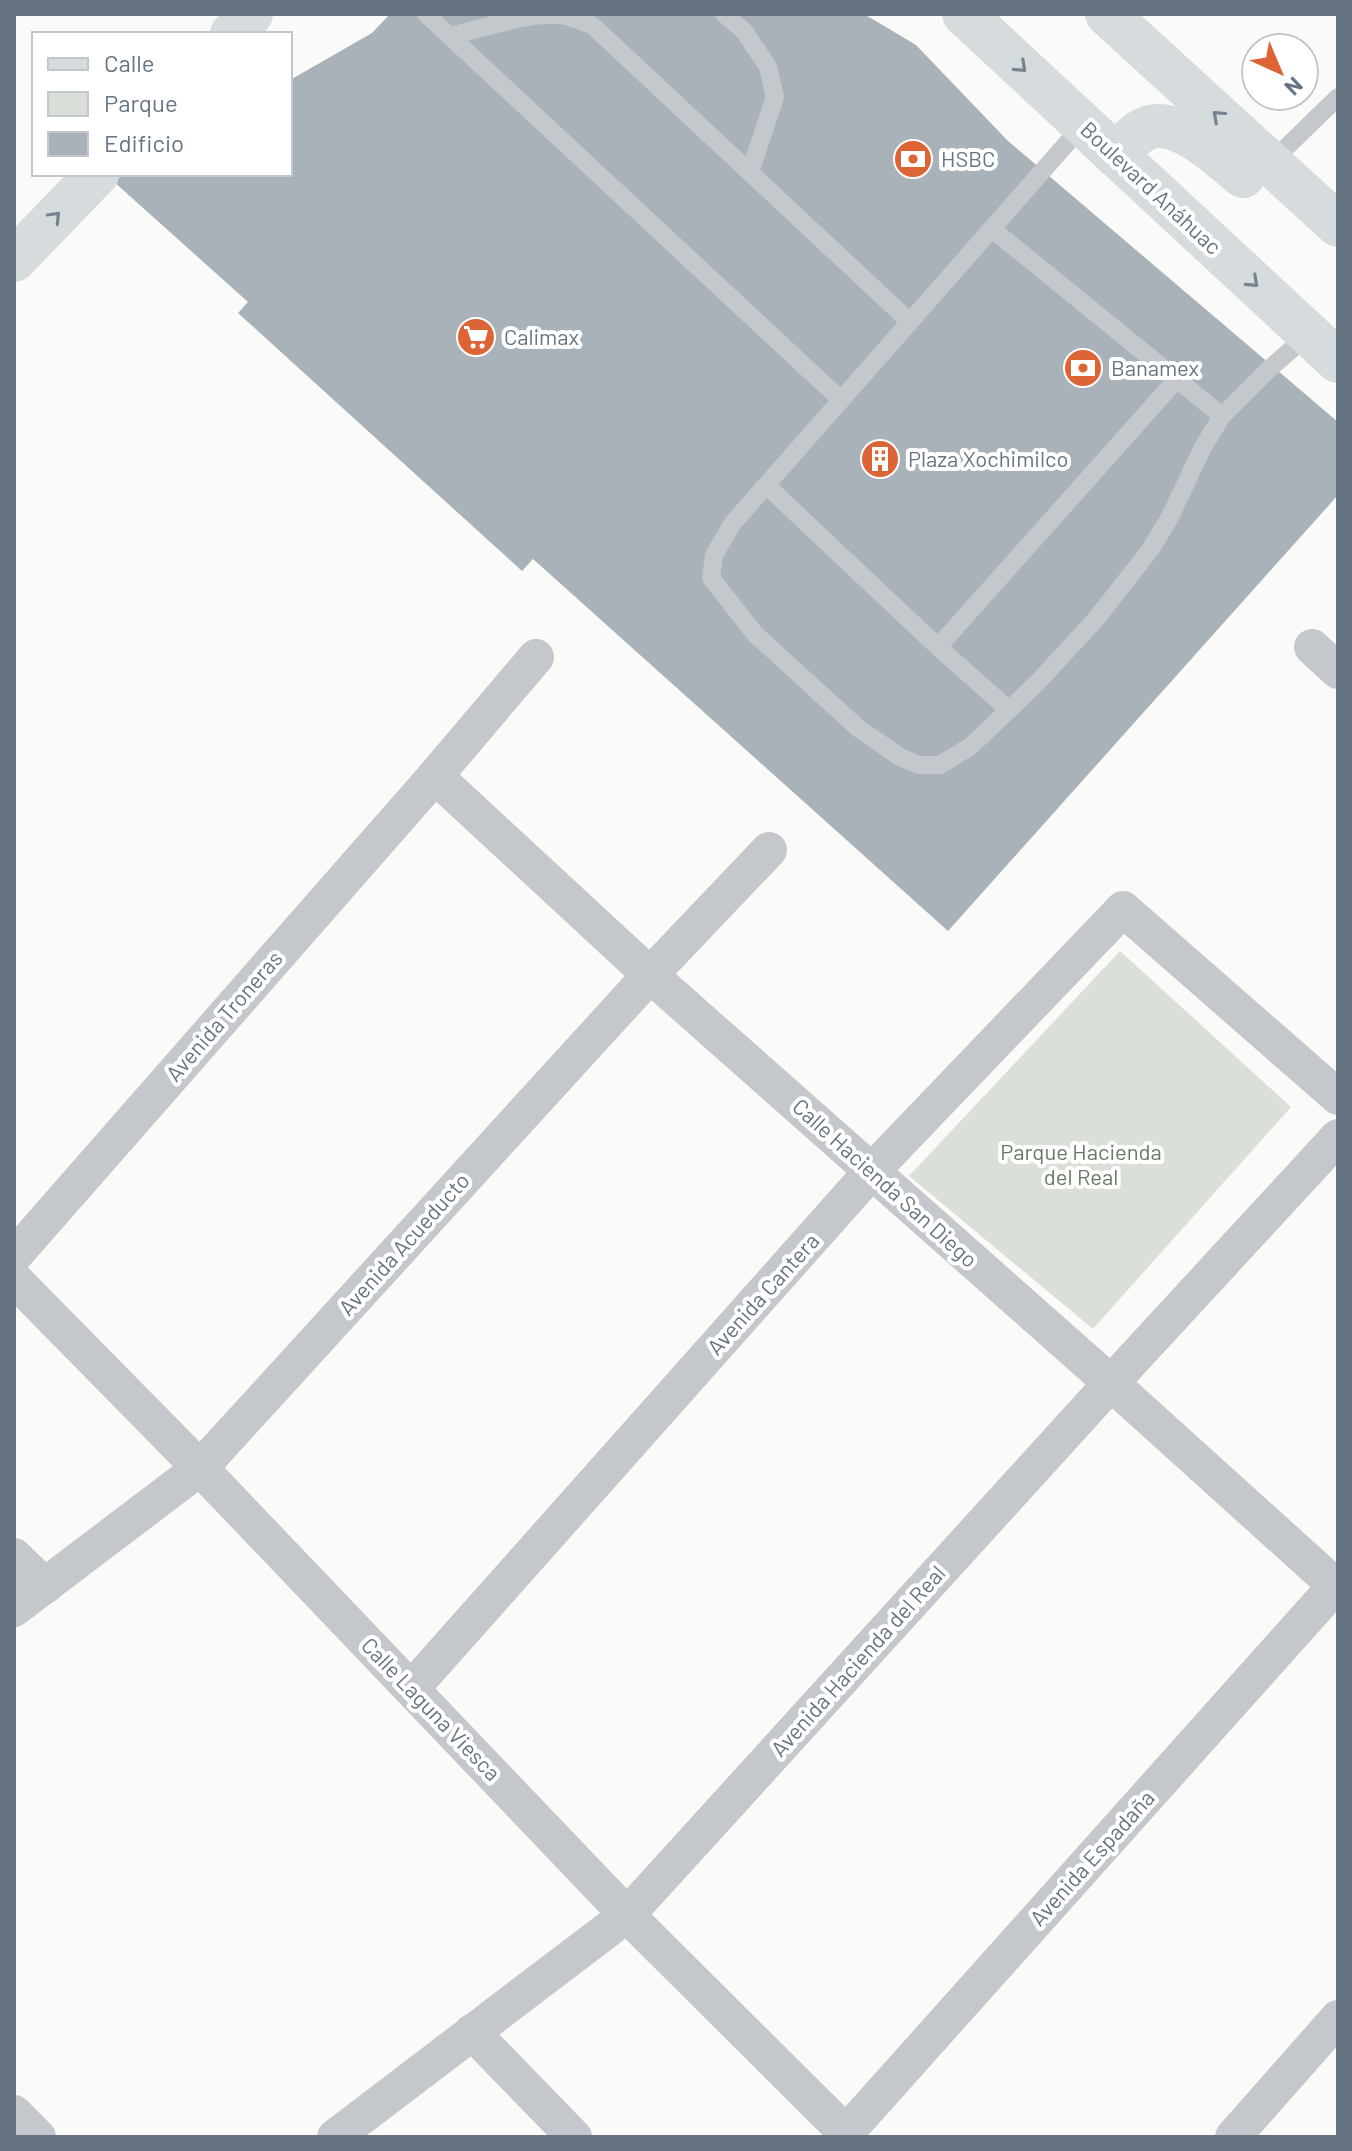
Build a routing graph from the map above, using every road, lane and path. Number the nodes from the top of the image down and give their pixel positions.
1 (251, 14) edge
2 (426, 14) edge
3 (556, 14) edge
4 (724, 14) edge
5 (964, 14) edge
6 (1107, 14) edge
7 (234, 32) edge
8 (450, 36) junction
9 (1338, 97) edge
10 (1083, 125) junction
11 (1115, 155) junction
12 (1270, 163) junction
13 (750, 172) junction
14 (95, 176) edge
15 (1338, 225) edge
16 (992, 229) junction
17 (1338, 254) edge
18 (14, 260) edge
19 (910, 322) junction
20 (1324, 348) edge
21 (1177, 379) junction
22 (841, 400) junction
23 (1222, 416) junction
24 (766, 485) junction
25 (938, 647) junction
26 (1312, 647) dead end
27 (536, 657) dead end
28 (1338, 671) edge
29 (1009, 710) junction
30 (435, 776) junction
31 (769, 850) dead end
32 (650, 975) junction
33 (1338, 1097) edge
34 (1338, 1137) edge
35 (871, 1172) junction
36 (14, 1256) edge
37 (14, 1279) edge
38 (1111, 1383) junction
39 (200, 1468) junction
40 (14, 1556) edge
41 (45, 1586) junction
42 (1337, 1586) edge
43 (14, 1609) edge
44 (412, 1688) junction
45 (627, 1915) junction
46 (1338, 2018) edge
47 (472, 2032) junction
48 (14, 2113) edge
49 (848, 2135) edge
50 (38, 2137) edge
51 (335, 2137) edge
52 (574, 2137) edge
53 (1233, 2137) edge

1 - 7 main road
2 - 8 lane
3 - 8 lane
3 - 13 lane
4 - 13 lane
5 -> 10 main road, Boulevard Anáhuac
12 -> 6 main road
8 - 22 lane
9 - 12 lane
10 - 11 main road, Boulevard Anáhuac
10 - 16 lane
11 - 17 main road
11 -> 20 main road, Boulevard Anáhuac
12 - 15 main road
13 - 19 lane
18 -> 14 main road
16 - 19 lane
16 - 21 lane
19 - 22 lane
20 - 23 lane
21 - 23 lane
21 - 25 lane
22 - 24 lane
23 - 29 lane
24 - 25 lane
24 - 29 lane
25 - 29 lane
26 - 28 street
27 - 30 street, Avenida Troneras
30 - 32 street, Calle Hacienda San Diego
30 - 36 street, Avenida Troneras
31 - 32 street, Avenida Acueducto
32 - 35 street, Calle Hacienda San Diego
32 - 39 street, Avenida Acueducto
33 - 35 street, Avenida Cantera
34 - 38 street, Avenida Hacienda del Real
35 - 38 street, Calle Hacienda San Diego
35 - 44 street, Avenida Cantera
37 - 39 street, Calle Laguna Viesca
38 - 42 street, Calle Hacienda San Diego
38 - 45 street, Avenida Hacienda del Real
39 - 41 street, Avenida Acueducto
39 - 44 street, Calle Laguna Viesca
40 - 41 street
41 - 43 street, Avenida Acueducto
42 - 49 street, Avenida Espadaña
44 - 45 street, Calle Laguna Viesca
45 - 47 street, Avenida Hacienda del Real
45 - 49 street, Calle Laguna Viesca
46 - 53 street
47 - 51 street, Avenida Hacienda del Real
47 - 52 street
48 - 50 street

